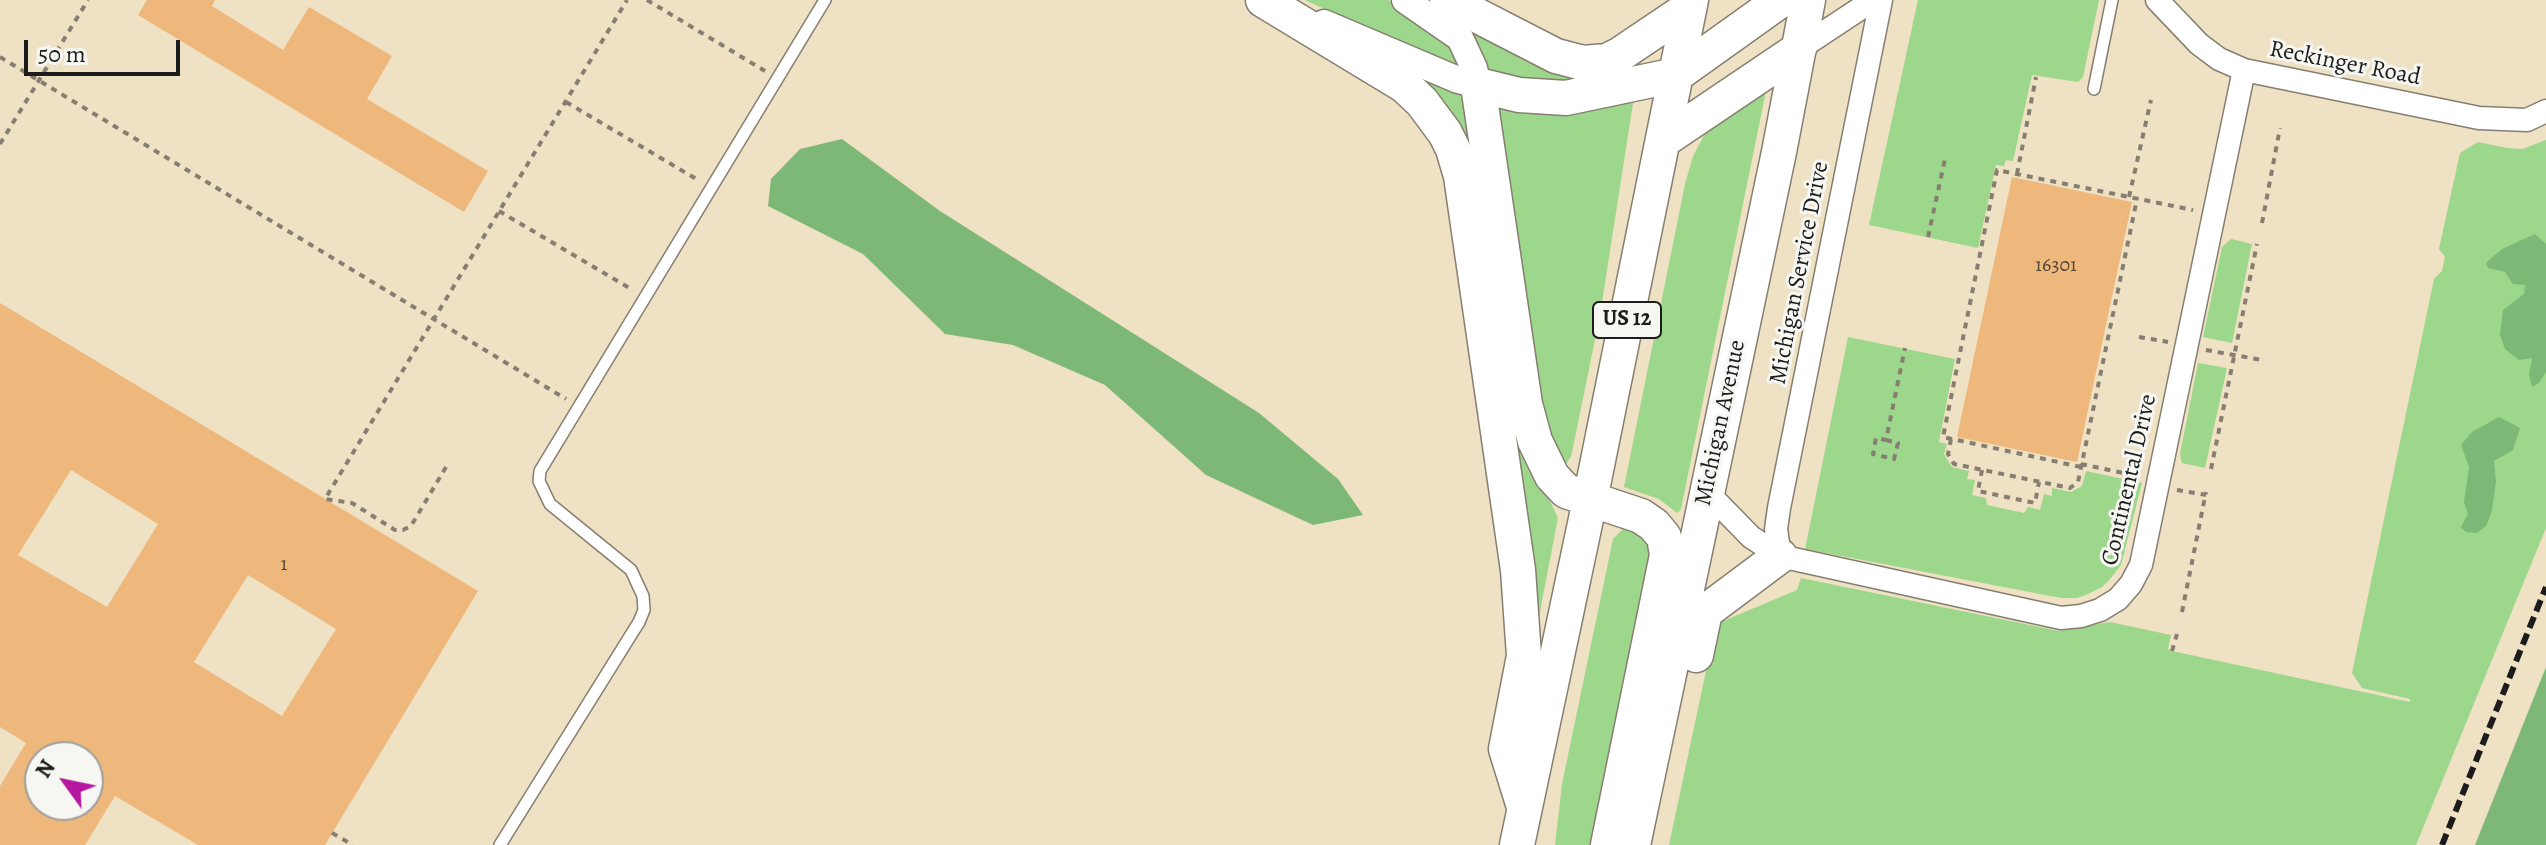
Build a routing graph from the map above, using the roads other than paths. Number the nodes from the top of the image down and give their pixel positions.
1 (825, 0) edge
2 (1263, 0) edge
3 (1270, 0) edge
4 (1405, 0) edge
5 (1447, 0) edge
6 (1781, 0) edge
7 (1808, 0) edge
8 (1873, 0) edge
9 (1881, 0) edge
10 (2112, 0) edge
11 (2157, 0) edge
12 (1690, 4) edge
13 (1799, 49) junction
14 (2244, 70) junction
15 (1676, 75) junction
16 (1478, 85) junction
17 (2094, 89) dead end
18 (2546, 111) edge
19 (1664, 140) junction
20 (1706, 491) junction
21 (1590, 500) junction
22 (1780, 556) junction
23 (1642, 801) junction
24 (1521, 832) edge
25 (500, 845) edge
26 (1608, 845) edge
27 (1633, 845) edge

1 - 25 lane
2 - 24 main road
3 - 16 street
4 - 16 street
5 - 12 main road
6 - 15 main road
7 - 13 main road, Michigan Avenue
8 - 13 street
9 - 22 street, Michigan Service Drive
10 - 17 lane
11 - 14 street, Reckinger Road
12 - 15 main road, US 12
13 - 19 main road
13 - 20 main road, Michigan Avenue
14 - 18 street, Reckinger Road
14 - 22 street, Continental Drive
15 - 16 main road
15 - 19 main road, US 12
16 - 21 main road
19 - 21 main road, US 12
20 - 22 street, Continental Drive
20 - 23 main road, Michigan Avenue
21 - 24 main road, US 12
21 - 26 main road
22 - 23 main road
23 - 27 main road, Michigan Avenue

